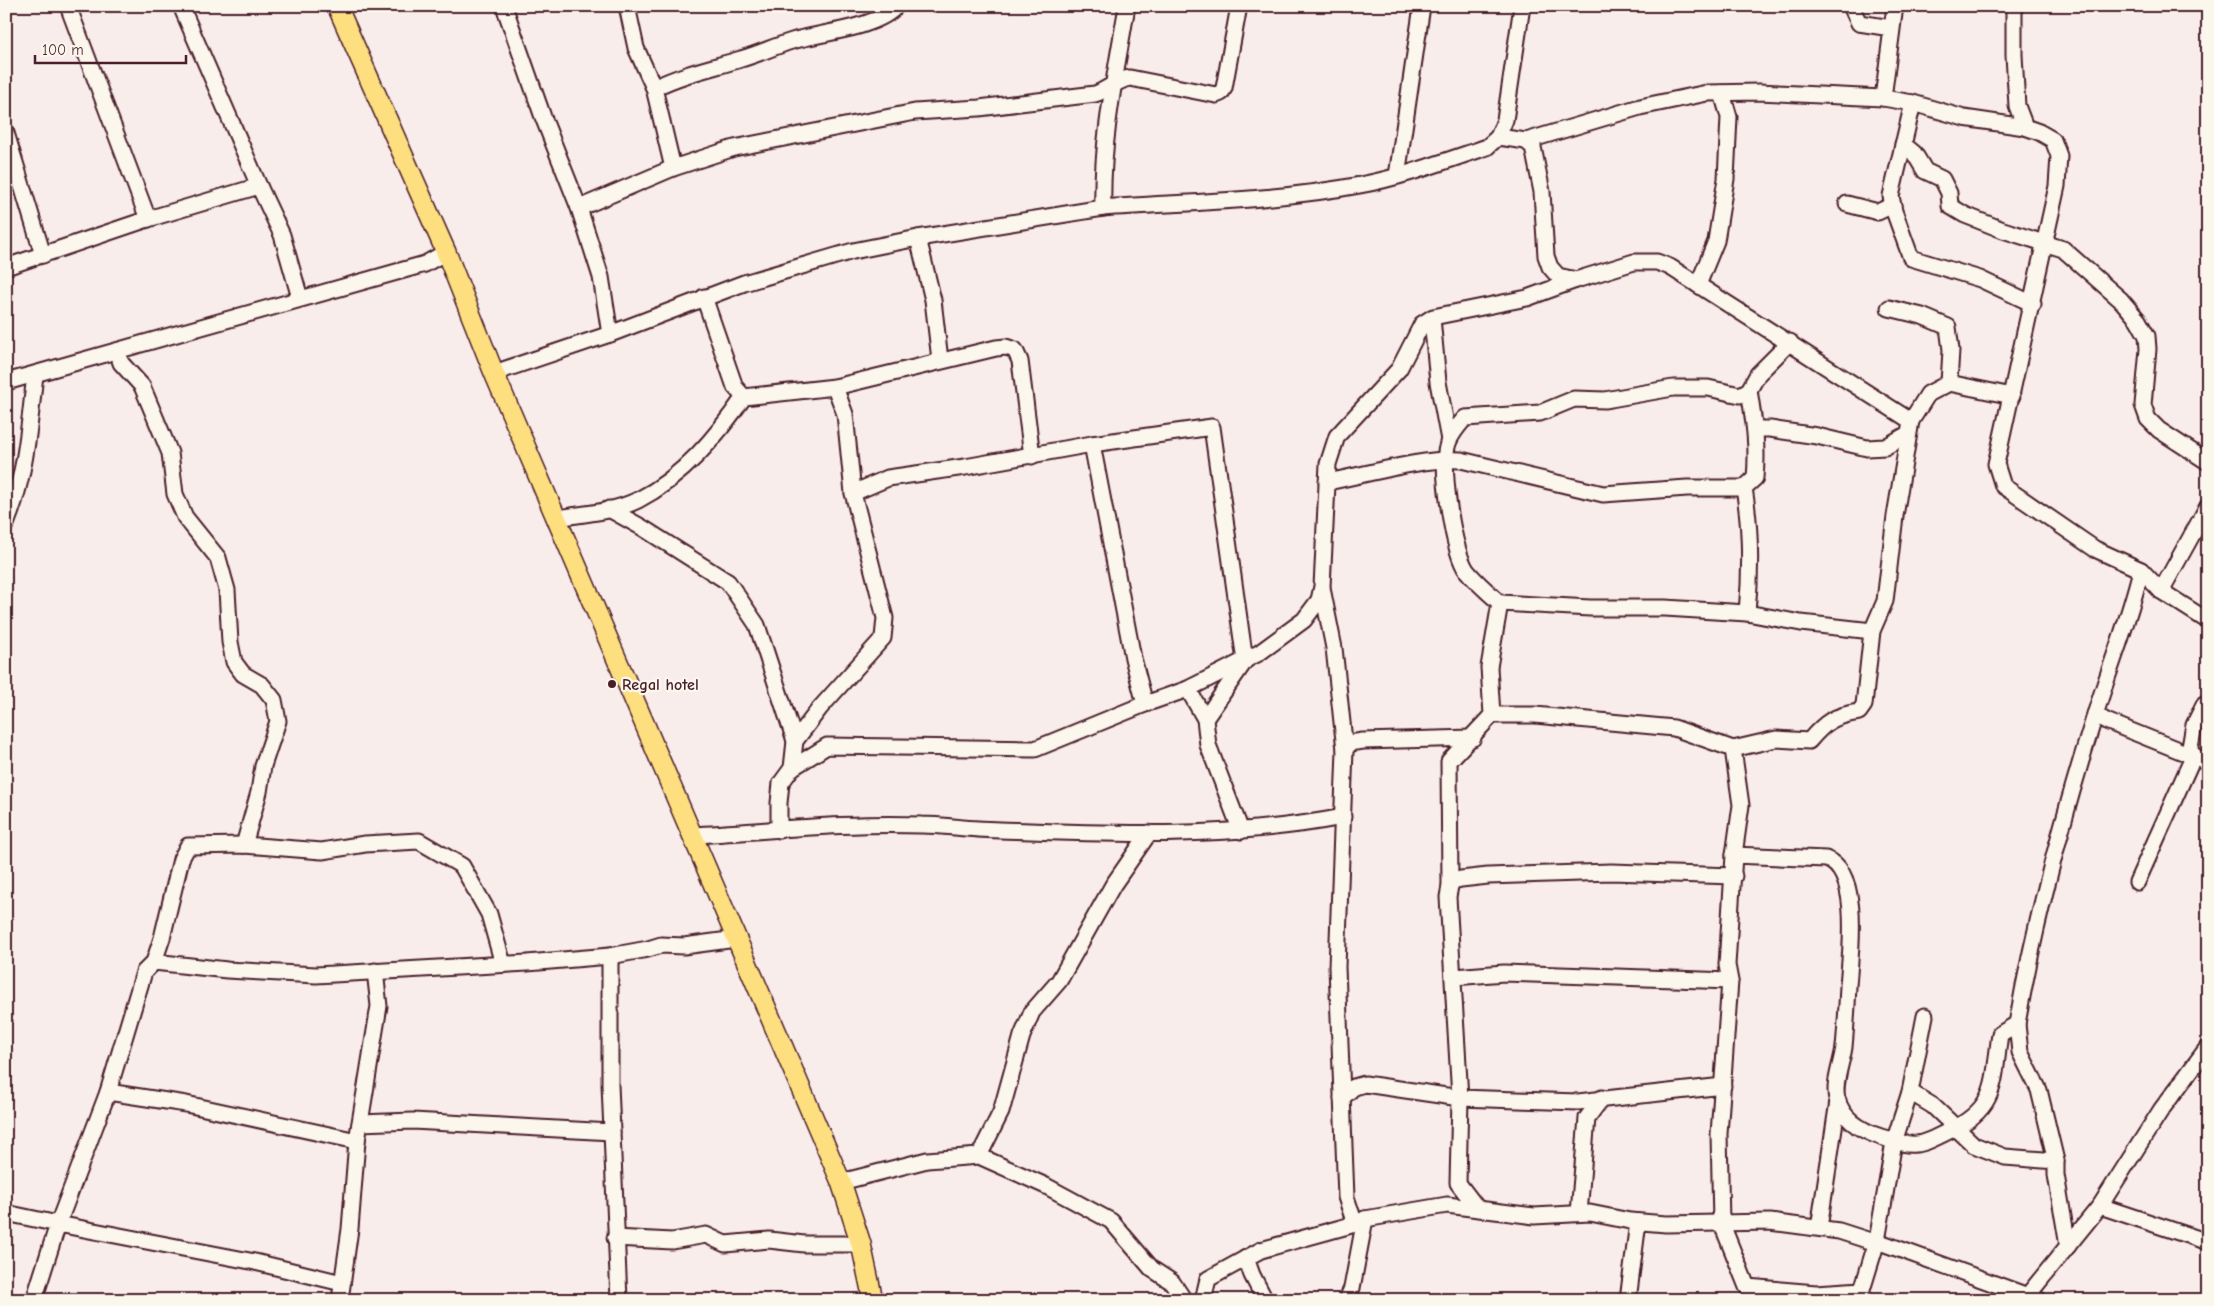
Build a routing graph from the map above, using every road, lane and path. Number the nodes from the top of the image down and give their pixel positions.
1 (68, 6) edge
2 (181, 6) edge
3 (337, 6) edge
4 (504, 6) edge
5 (896, 6) edge
6 (1126, 6) edge
7 (1239, 6) edge
8 (1422, 6) edge
9 (1522, 6) edge
10 (1851, 6) edge
11 (1895, 6) edge
12 (2014, 6) edge
13 (631, 8) edge
14 (1890, 28) junction
15 (1114, 85) junction
16 (654, 88) junction
17 (1722, 93) junction
18 (1883, 98) junction
19 (1914, 103) junction
20 (2025, 127) junction
21 (6, 133) edge
22 (1498, 137) junction
23 (1526, 141) junction
24 (1903, 144) junction
25 (673, 168) junction
26 (1397, 176) junction
27 (258, 186) junction
28 (1847, 204) dead end
29 (1893, 205) junction
30 (579, 208) junction
31 (1103, 208) junction
32 (148, 219) junction
33 (918, 238) junction
34 (2046, 243) junction
35 (446, 252) junction
36 (43, 255) junction
37 (6, 267) edge
38 (1576, 280) junction
39 (1698, 285) junction
40 (704, 297) junction
41 (300, 298) junction
42 (2033, 304) junction
43 (1889, 308) dead end
44 (1432, 318) junction
45 (610, 334) junction
46 (1790, 342) junction
47 (117, 351) junction
48 (940, 360) junction
49 (494, 373) junction
50 (35, 375) junction
51 (6, 382) edge
52 (1949, 382) junction
53 (835, 387) junction
54 (1748, 390) junction
55 (2012, 396) junction
56 (744, 397) junction
57 (1910, 428) junction
58 (1755, 429) junction
59 (1450, 440) junction
60 (1092, 444) junction
61 (1032, 456) junction
62 (1446, 459) junction
63 (2208, 462) edge
64 (1328, 482) junction
65 (1744, 488) junction
66 (853, 493) junction
67 (2208, 506) edge
68 (609, 509) junction
69 (556, 518) junction
70 (6, 524) edge
71 (2141, 570) junction
72 (1322, 587) junction
73 (2161, 591) junction
74 (1500, 603) junction
75 (1747, 613) junction
76 (2208, 621) edge
77 (1872, 630) junction
78 (1245, 661) junction
79 (1188, 689) junction
80 (1145, 704) junction
81 (2208, 704) edge
82 (2095, 714) junction
83 (1492, 715) junction
84 (1205, 719) junction
85 (1473, 738) junction
86 (1434, 740) junction
87 (796, 741) junction
88 (1733, 749) junction
89 (1345, 750) junction
90 (2197, 757) edge
91 (1449, 762) junction
92 (792, 768) junction
93 (1343, 816) junction
94 (780, 830) junction
95 (1241, 831) junction
96 (1149, 833) junction
97 (692, 835) junction
98 (244, 845) junction
99 (1734, 855) junction
100 (1734, 876) junction
101 (2137, 882) dead end
102 (1450, 886) junction
103 (736, 939) junction
104 (610, 956) junction
105 (154, 962) junction
106 (504, 964) junction
107 (374, 971) junction
108 (1454, 977) junction
109 (1730, 981) junction
110 (1925, 1016) dead end
111 (2017, 1024) junction
112 (2208, 1047) edge
113 (1723, 1086) junction
114 (108, 1092) junction
115 (1910, 1092) junction
116 (1342, 1098) junction
117 (1460, 1098) junction
118 (1602, 1098) junction
119 (1838, 1101) junction
120 (1578, 1102) junction
121 (1587, 1118) junction
122 (360, 1123) junction
123 (1956, 1128) junction
124 (612, 1132) junction
125 (357, 1140) junction
126 (1894, 1142) junction
127 (979, 1156) junction
128 (2056, 1161) junction
129 (841, 1182) junction
130 (1458, 1183) junction
131 (1447, 1205) junction
132 (2100, 1206) junction
133 (1476, 1208) junction
134 (6, 1212) edge
135 (1579, 1213) junction
136 (1360, 1221) junction
137 (1638, 1222) junction
138 (1721, 1222) junction
139 (58, 1224) junction
140 (1819, 1228) junction
141 (615, 1238) junction
142 (1877, 1241) junction
143 (2208, 1242) edge
144 (861, 1244) junction
145 (2068, 1246) junction
146 (1246, 1258) junction
147 (342, 1283) junction
148 (1749, 1293) edge
149 (1862, 1295) edge
150 (2030, 1299) edge
151 (34, 1300) edge
152 (340, 1300) edge
153 (619, 1300) edge
154 (873, 1300) edge
155 (1184, 1300) edge
156 (1202, 1300) edge
157 (1265, 1300) edge
158 (1347, 1300) edge
159 (1628, 1300) edge

1 - 32 street
2 - 27 street
3 - 35 main road
4 - 30 street
5 - 16 street
6 - 15 street
7 - 15 street
8 - 26 street
9 - 22 street
10 - 14 street
11 - 14 street
12 - 20 street
13 - 16 street
14 - 18 street
15 - 25 street
15 - 31 street
16 - 25 street
17 - 18 street
17 - 23 street
17 - 39 street
18 - 19 street
19 - 20 street
19 - 24 street
20 - 34 street
21 - 36 street
22 - 23 street
22 - 26 street
23 - 38 street
24 - 29 street
24 - 34 street
25 - 30 street
26 - 31 street
27 - 32 street
27 - 41 street
28 - 29 street
29 - 42 street
30 - 45 street
31 - 33 street
32 - 36 street
33 - 40 street
33 - 48 street
34 - 42 street
34 - 63 street
35 - 41 street
35 - 49 main road
36 - 37 street
38 - 39 street
38 - 44 street
39 - 46 street
40 - 45 street
40 - 56 street
41 - 47 street
42 - 55 street
43 - 52 street
44 - 59 street
44 - 64 street
45 - 49 street
46 - 54 street
46 - 57 street
47 - 50 street
47 - 98 street
48 - 53 street
48 - 61 street
49 - 69 main road
50 - 51 street
50 - 70 street
52 - 55 street
52 - 57 street
53 - 56 street
53 - 66 street
54 - 58 street
54 - 59 street
55 - 71 street
56 - 68 street
57 - 58 street
57 - 77 street
58 - 65 street
59 - 62 street
60 - 61 street
60 - 78 street
60 - 80 street
61 - 66 street
62 - 64 street
62 - 65 street
62 - 74 street
64 - 72 street
65 - 75 street
66 - 87 street
67 - 73 street
68 - 69 street
68 - 87 street
69 - 97 main road
71 - 73 street
71 - 82 street
72 - 78 street
72 - 89 street
73 - 76 street
74 - 75 street
74 - 83 street
75 - 77 street
77 - 88 street
78 - 79 street
78 - 84 street
79 - 80 street
79 - 84 street
80 - 92 street
81 - 90 street
82 - 90 street
82 - 111 street
83 - 85 street
83 - 88 street
84 - 95 street
85 - 86 street
85 - 91 street
86 - 89 street
86 - 91 street
87 - 92 street
88 - 99 street
89 - 93 street
90 - 101 street
91 - 102 street
92 - 94 street
93 - 95 street
93 - 116 street
94 - 96 street
94 - 97 street
95 - 96 street
96 - 127 street
97 - 103 main road
98 - 105 street
98 - 106 street
99 - 100 street
99 - 119 street
100 - 102 street
100 - 109 street
102 - 108 street
103 - 104 street
103 - 129 main road
104 - 106 street
104 - 124 street
105 - 107 street
105 - 114 street
106 - 107 street
107 - 122 street
108 - 109 street
108 - 117 street
109 - 113 street
110 - 115 street
111 - 123 street
111 - 128 street
112 - 132 street
113 - 118 street
113 - 138 street
114 - 125 street
114 - 139 street
115 - 123 street
115 - 126 street
116 - 117 street
116 - 136 street
117 - 120 street
117 - 130 street
118 - 120 street
118 - 121 street
119 - 126 street
119 - 140 street
120 - 121 street
121 - 135 street
122 - 124 street
122 - 125 street
123 - 126 street
123 - 128 street
124 - 141 street
125 - 147 street
126 - 142 street
127 - 129 street
127 - 155 street
128 - 145 street
129 - 144 main road
130 - 131 street
130 - 133 street
131 - 133 street
131 - 136 street
132 - 143 street
132 - 145 street
133 - 135 street
134 - 139 street
135 - 137 street
136 - 146 street
136 - 158 street
137 - 138 street
137 - 159 street
138 - 140 street
138 - 148 street
139 - 147 street
139 - 151 street
140 - 142 street
141 - 144 street
141 - 153 street
142 - 149 street
142 - 150 street
144 - 154 main road
145 - 150 street
146 - 156 street
146 - 157 street
147 - 152 street
148 - 149 street

